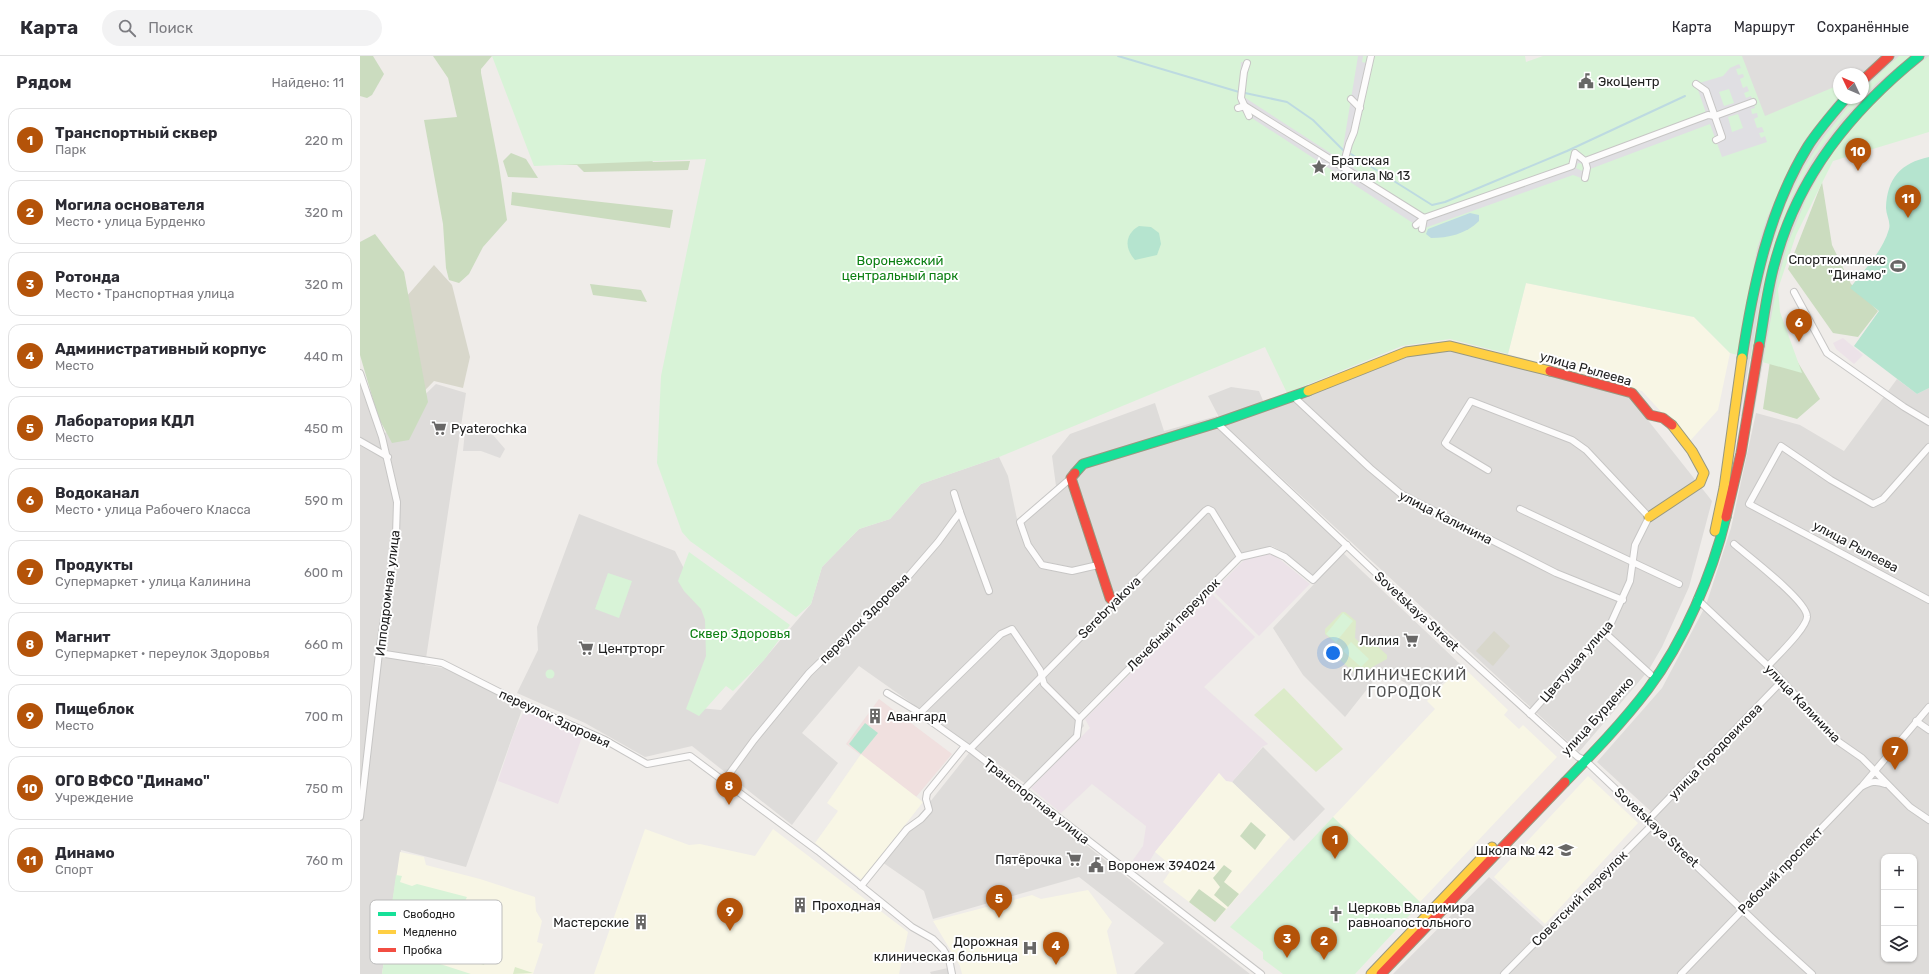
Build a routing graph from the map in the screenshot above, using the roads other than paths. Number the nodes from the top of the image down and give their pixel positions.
1 (1371, 56) edge
2 (1889, 56) edge
3 (1919, 56) edge
4 (1247, 63) dead end
5 (1869, 74) edge
6 (1696, 84) dead end
7 (1351, 99) dead end
8 (1753, 102) dead end
9 (1841, 104) edge
10 (1350, 106) dead end
11 (1241, 108) junction
12 (1361, 108) junction
13 (1249, 116) dead end
14 (1715, 116) junction
15 (1716, 140) dead end
16 (1585, 161) junction
17 (1343, 166) junction
18 (1585, 178) dead end
19 (1424, 218) junction
20 (1416, 226) dead end
21 (1422, 229) dead end
22 (1794, 292) dead end
23 (360, 373) edge
24 (1294, 397) junction
25 (1929, 422) edge
26 (1218, 423) junction
27 (360, 441) edge
28 (1929, 447) edge
29 (388, 458) junction
30 (1488, 470) dead end
31 (1071, 478) junction
32 (954, 493) dead end
33 (1520, 509) dead end
34 (960, 512) junction
35 (1649, 517) junction
36 (1734, 544) dead end
37 (1347, 545) junction
38 (1240, 557) junction
39 (1632, 563) junction
40 (1098, 565) junction
41 (1679, 584) dead end
42 (990, 591) dead end
43 (1697, 599) junction
44 (1623, 600) junction
45 (1929, 600) edge
46 (1114, 602) junction
47 (1604, 632) junction
48 (379, 653) junction
49 (1768, 666) junction
50 (1650, 674) junction
51 (1041, 676) junction
52 (1781, 682) junction
53 (887, 693) dead end
54 (1929, 707) edge
55 (920, 713) junction
56 (1530, 714) junction
57 (1080, 719) junction
58 (1916, 721) junction
59 (1929, 730) edge
60 (968, 748) junction
61 (1582, 759) junction
62 (1874, 770) junction
63 (724, 780) junction
64 (1887, 784) junction
65 (1861, 787) junction
66 (1023, 790) junction
67 (360, 817) edge
68 (1929, 820) edge
69 (1652, 821) junction
70 (861, 886) junction
71 (1743, 909) junction
72 (952, 974) edge
73 (1261, 974) edge
74 (1371, 974) edge
75 (1382, 974) edge
76 (1504, 974) edge
77 (1681, 974) edge
78 (1812, 974) edge

1 - 12 street
2 - 5 main road
3 - 43 main road, улица Бурденко
4 - 11 street
6 - 14 street
7 - 12 street
8 - 14 street
9 - 50 main road, улица Бурденко
10 - 12 street
11 - 13 street
11 - 17 street
12 - 17 street
14 - 15 street
14 - 16 street
16 - 18 street
16 - 19 street
17 - 19 street
19 - 20 street
19 - 21 street
22 - 25 street
23 - 29 street, Ипподромная улица
24 - 26 main road, улица Рылеева
24 - 35 main road, улица Рылеева
24 - 44 street, улица Калинина
26 - 31 main road, улица Рылеева
26 - 37 street, Sovetskaya Street
27 - 29 street
28 - 45 street, улица Рылеева
29 - 48 street, Ипподромная улица
30 - 35 street
31 - 40 main road
31 - 40 street
32 - 34 street
33 - 39 street
34 - 42 street
34 - 63 street, переулок Здоровья
35 - 39 street, Цветущая улица
36 - 49 street
37 - 38 street
37 - 56 street, Sovetskaya Street
38 - 46 street, Serebryakova
38 - 57 street, Лечебный переулок
39 - 41 street
39 - 44 street, Цветущая улица
40 - 46 main road
43 - 49 street, улица Калинина
43 - 61 main road, улица Бурденко
44 - 47 street, Цветущая улица
46 - 51 street, Serebryakova
47 - 50 street
47 - 56 street, Цветущая улица
48 - 63 street, переулок Здоровья
48 - 67 street, Ипподромная улица
49 - 52 street, улица Калинина
50 - 61 main road, улица Бурденко
51 - 55 street
51 - 57 street
51 - 60 street, Serebryakova
52 - 62 street, улица Калинина
52 - 69 street, улица Городовикова
53 - 55 street, Транспортная улица
54 - 58 street
55 - 60 street, Транспортная улица
56 - 61 street, Sovetskaya Street
57 - 66 street
58 - 59 street
58 - 62 street
60 - 66 street, Транспортная улица
60 - 70 street, Serebryakova
61 - 69 street, Sovetskaya Street
61 - 74 main road, улица Бурденко
61 - 75 main road, улица Бурденко
62 - 64 street, улица Калинина
62 - 65 street
63 - 70 street, переулок Здоровья
64 - 65 street, Рабочий проспект
64 - 68 street, улица Калинина
65 - 71 street, Рабочий проспект
66 - 73 street, Транспортная улица
69 - 71 street, Sovetskaya Street
69 - 76 street, Советский переулок
70 - 72 street, переулок Здоровья
71 - 77 street, Рабочий проспект
71 - 78 street, Sovetskaya Street

